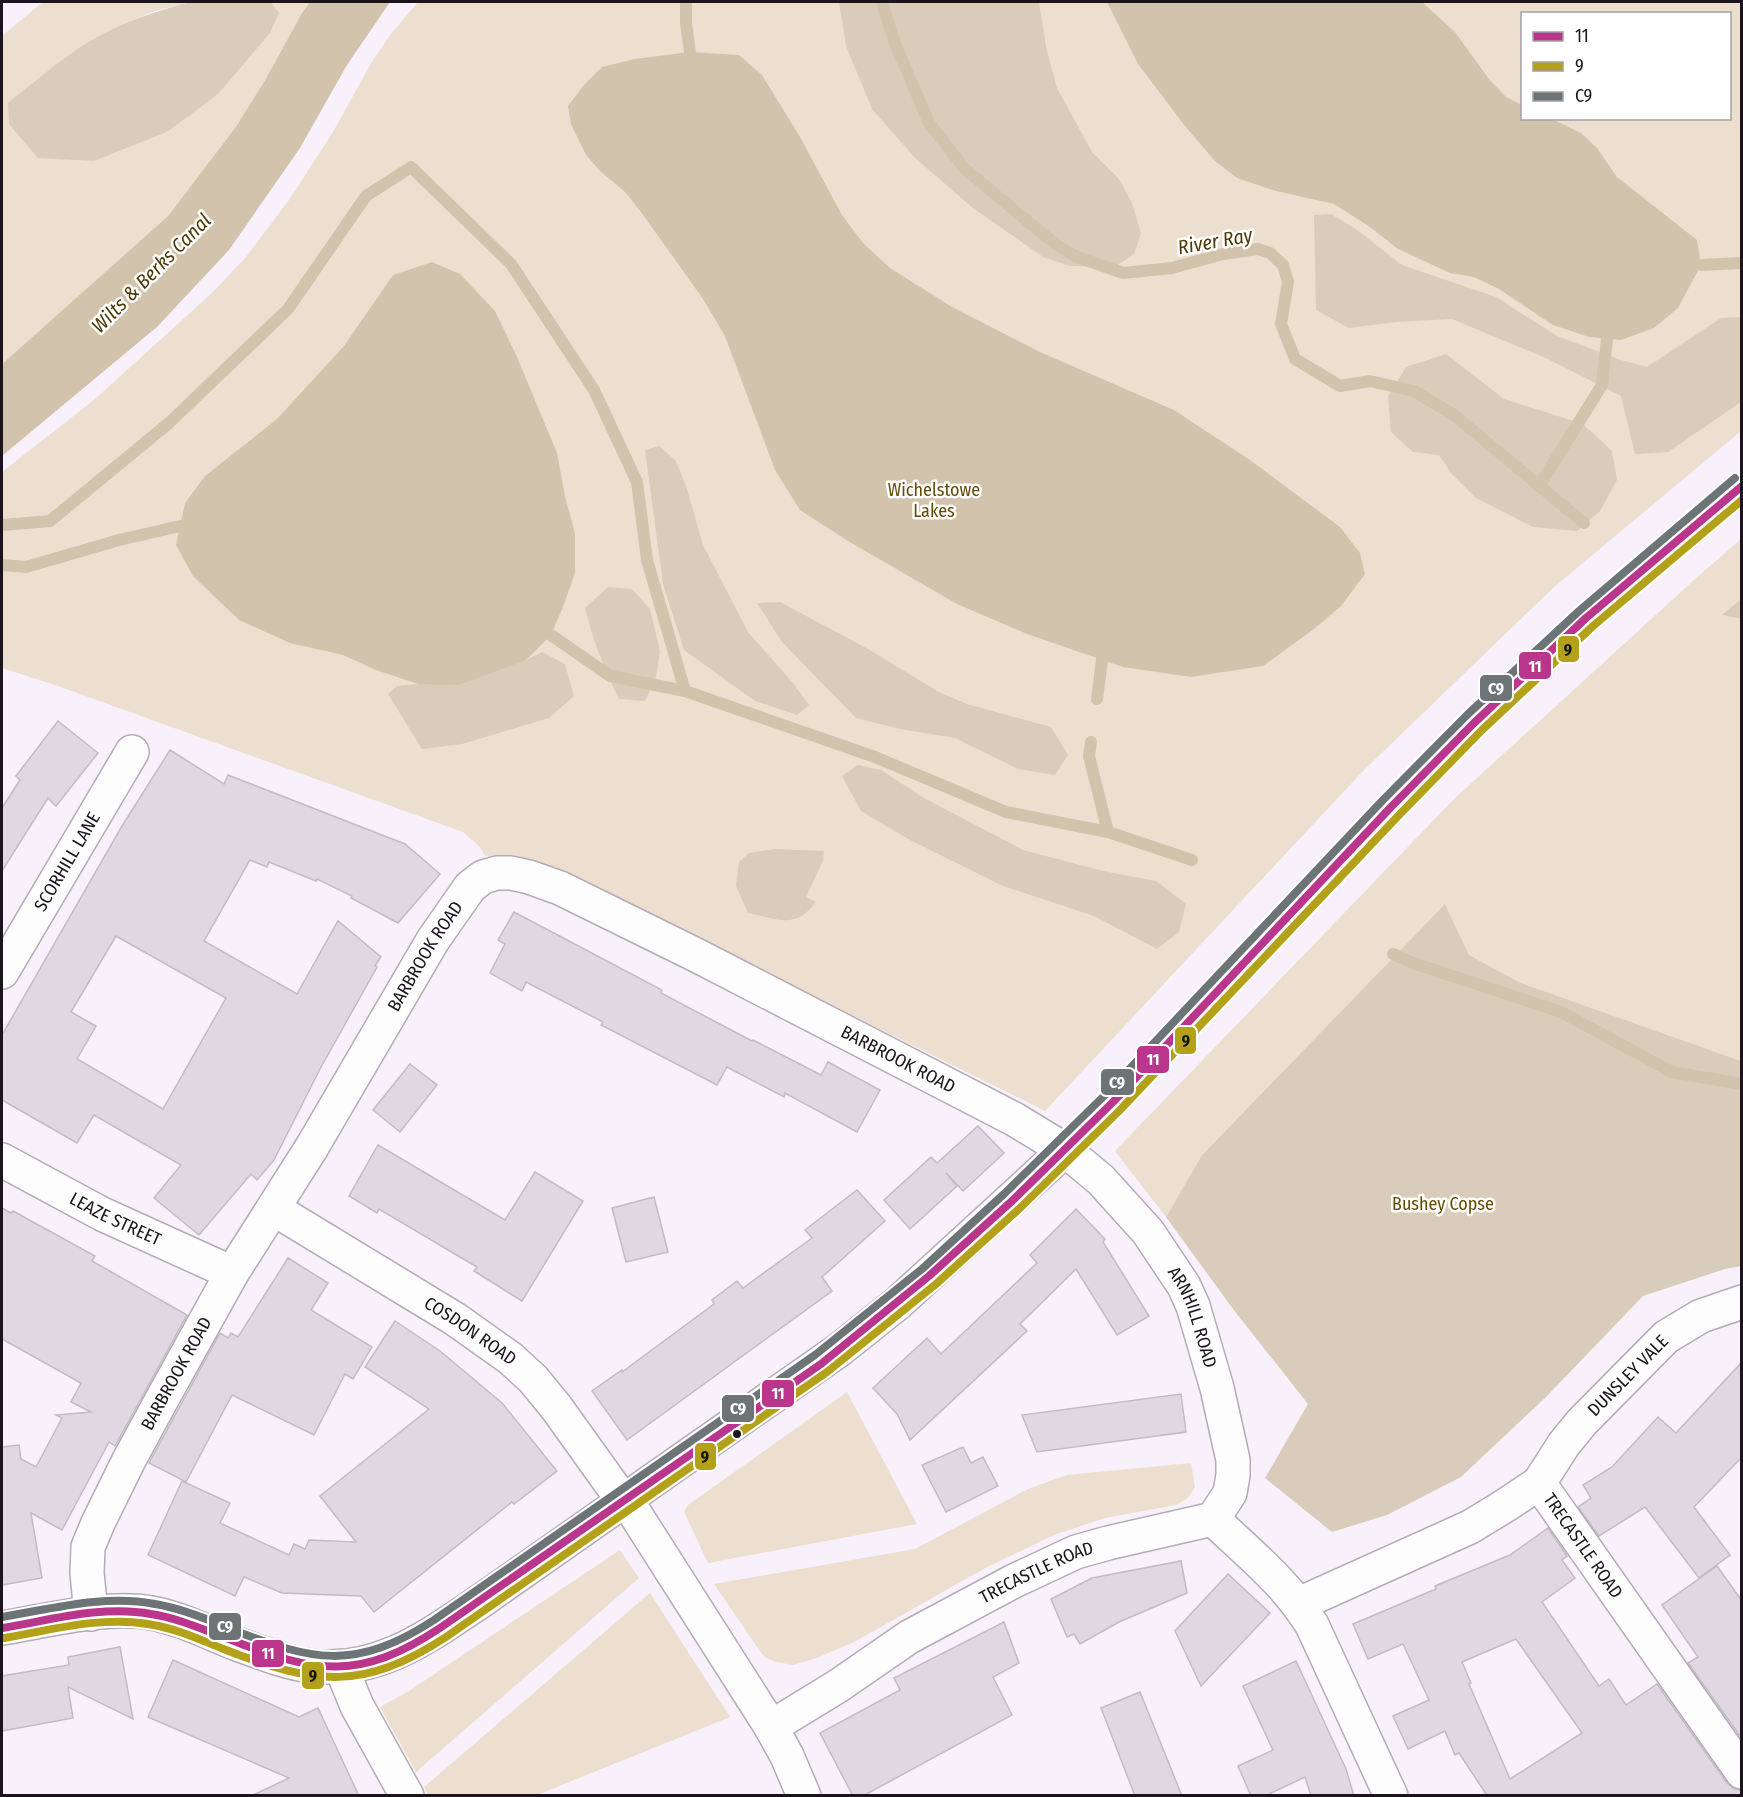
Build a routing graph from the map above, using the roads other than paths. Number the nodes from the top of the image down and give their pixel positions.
1 (132, 752) dead end
2 (2, 972) edge
3 (1065, 1150) junction
4 (2, 1160) edge
5 (274, 1209) junction
6 (232, 1273) junction
7 (1742, 1302) edge
8 (1539, 1483) junction
9 (625, 1501) junction
10 (1213, 1520) junction
11 (1299, 1604) junction
12 (91, 1614) junction
13 (2, 1628) edge
14 (341, 1667) junction
15 (771, 1727) junction
16 (1742, 1772) edge
17 (407, 1796) edge
18 (804, 1796) edge
19 (1391, 1796) edge

1 - 2 street, SCORHILL LANE
3 - 5 street, BARBROOK ROAD
3 - 9 street
3 - 10 street, ARNHILL ROAD
4 - 6 street, LEAZE STREET
5 - 6 street, BARBROOK ROAD
5 - 9 street, COSDON ROAD
6 - 12 street, BARBROOK ROAD
7 - 8 street, DUNSLEY VALE
8 - 11 street, TRECASTLE ROAD
8 - 16 street, TRECASTLE ROAD
9 - 14 street
9 - 15 street, COSDON ROAD
10 - 11 street
10 - 15 street, TRECASTLE ROAD
11 - 19 street
12 - 13 street
12 - 14 street
14 - 17 street
15 - 18 street, COSDON ROAD

